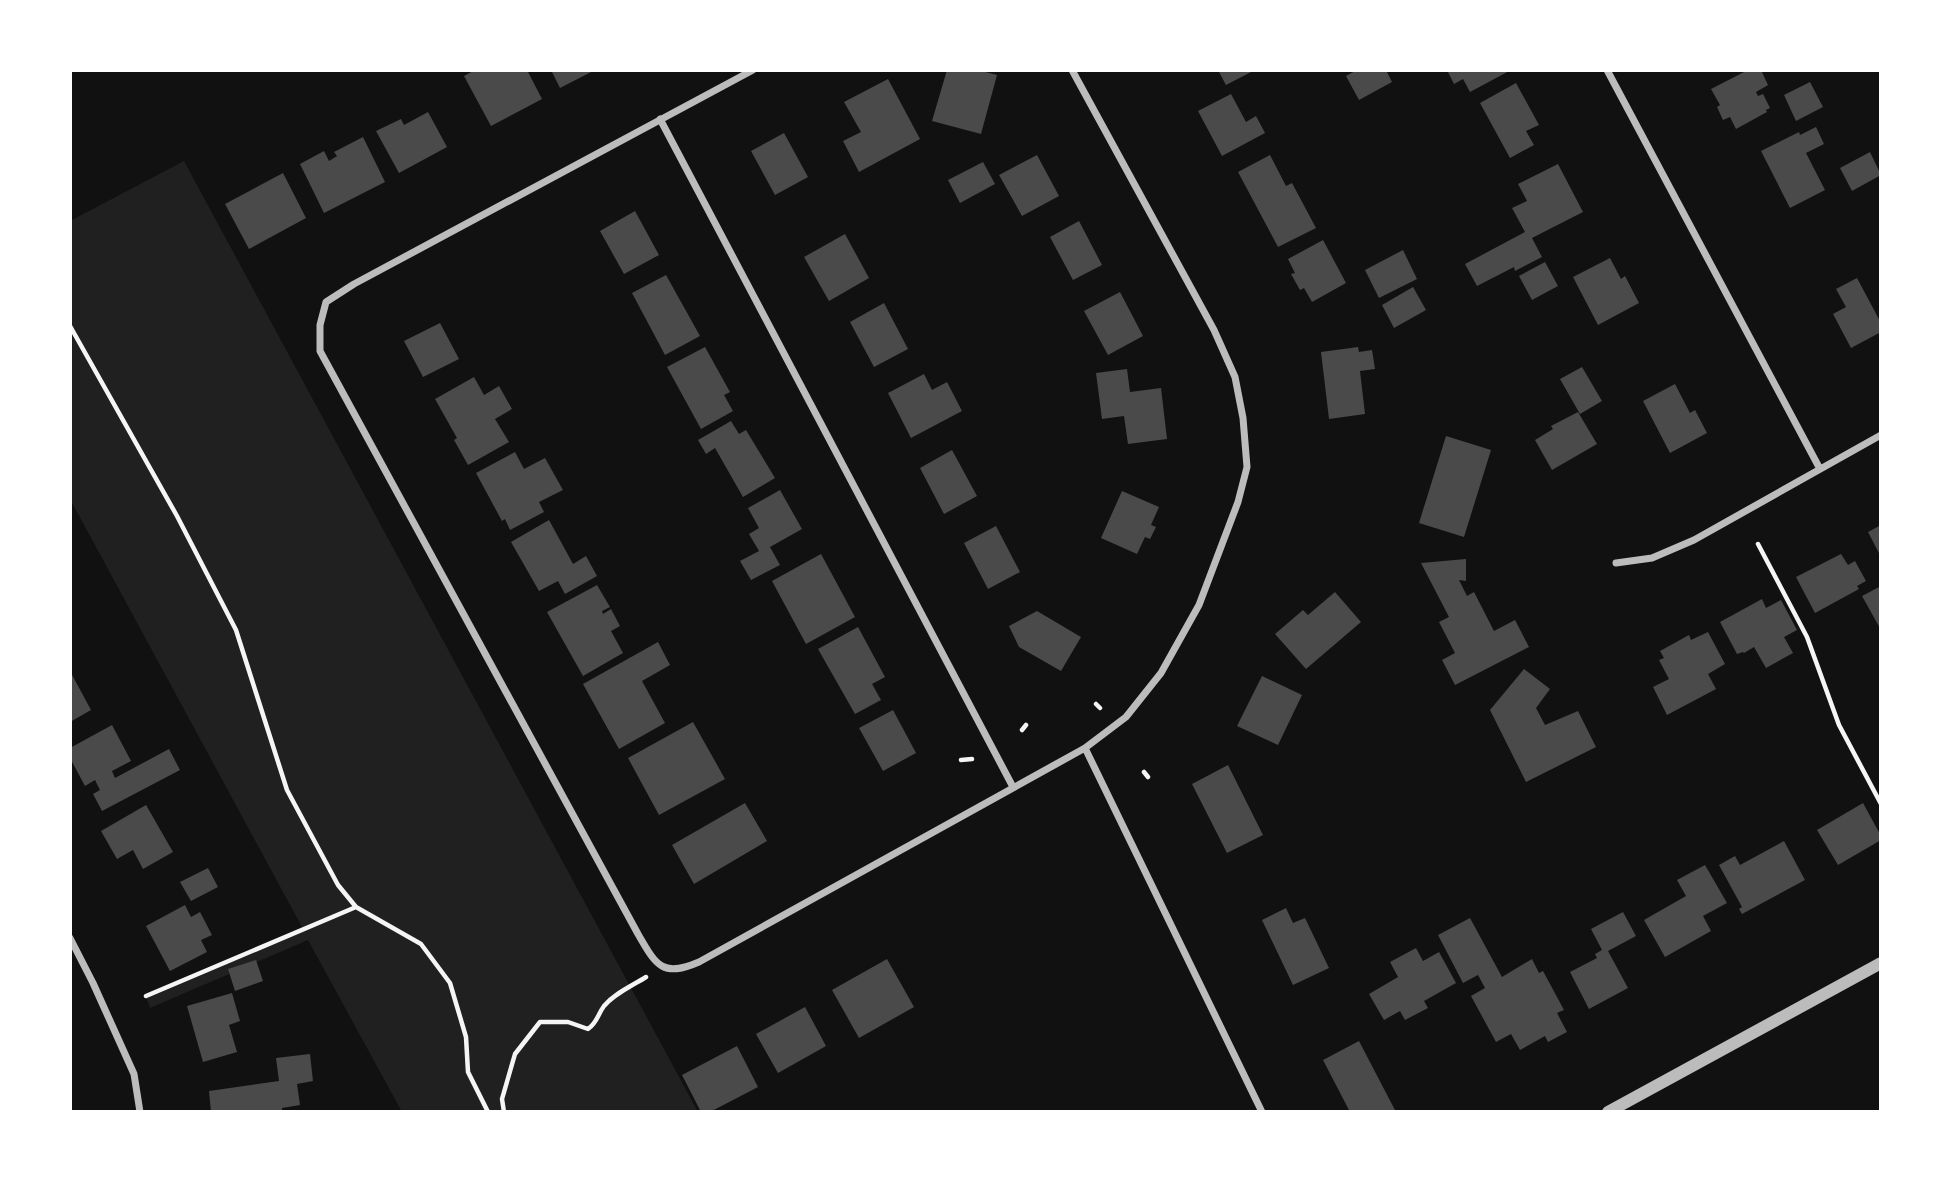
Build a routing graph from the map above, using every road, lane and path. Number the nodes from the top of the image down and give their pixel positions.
1 (753, 70) edge
2 (1072, 70) edge
3 (1607, 70) edge
4 (660, 119) junction
5 (70, 326) edge
6 (1881, 435) edge
7 (1820, 469) junction
8 (1759, 544) dead end
9 (1616, 563) dead end
10 (1085, 748) junction
11 (972, 759) dead end
12 (961, 760) dead end
13 (1013, 788) junction
14 (1881, 804) edge
15 (356, 907) junction
16 (70, 938) edge
17 (1881, 963) edge
18 (660, 964) junction
19 (146, 996) dead end
20 (140, 1112) edge
21 (488, 1112) edge
22 (504, 1112) edge
23 (1262, 1112) edge
24 (1608, 1112) edge

1 - 4 street
2 - 10 street
3 - 7 street
4 - 13 street
4 - 18 street
5 - 15 path
6 - 7 street
7 - 9 street
8 - 14 path
10 - 13 street
10 - 23 street
11 - 12 path
13 - 18 street
15 - 19 path
15 - 21 path
16 - 20 street
17 - 24 street
18 - 22 path

